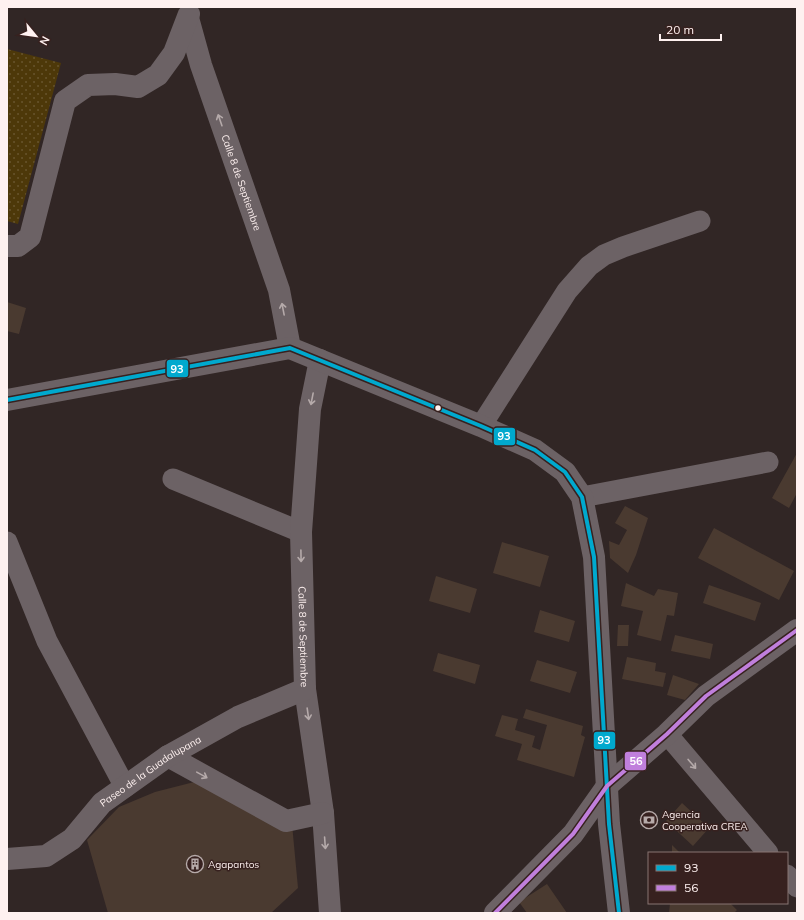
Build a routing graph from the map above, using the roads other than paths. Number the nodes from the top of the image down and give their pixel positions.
1 (190, 12) edge
2 (700, 221) dead end
3 (7, 246) edge
4 (290, 348) junction
5 (320, 360) junction
6 (7, 400) edge
7 (481, 426) junction
8 (768, 462) dead end
9 (173, 479) dead end
10 (582, 497) junction
11 (301, 532) junction
12 (7, 542) edge
13 (797, 630) edge
14 (305, 689) junction
15 (667, 734) junction
16 (168, 756) junction
17 (607, 786) junction
18 (125, 787) junction
19 (323, 813) junction
20 (767, 852) edge
21 (7, 859) edge
22 (788, 876) edge
23 (797, 887) edge
24 (330, 913) edge
25 (495, 913) edge
26 (619, 913) edge

1 - 3 street
4 -> 1 street, Calle 8 de Septiembre
2 - 7 street
4 - 5 street
4 - 6 street
5 - 7 street
5 -> 11 street, Calle 8 de Septiembre
7 - 10 street
8 - 10 street
9 - 11 street
10 - 17 street
11 -> 14 street, Calle 8 de Septiembre
12 - 18 street
13 - 15 street
14 - 16 street, Paseo de la Guadalupana
14 -> 19 street, Calle 8 de Septiembre
15 - 17 street
15 -> 20 street
16 - 18 street, Paseo de la Guadalupana
16 -> 19 street
17 - 25 street
17 - 26 street
18 - 21 street, Paseo de la Guadalupana
19 -> 24 street, Calle 8 de Septiembre
22 - 23 street

